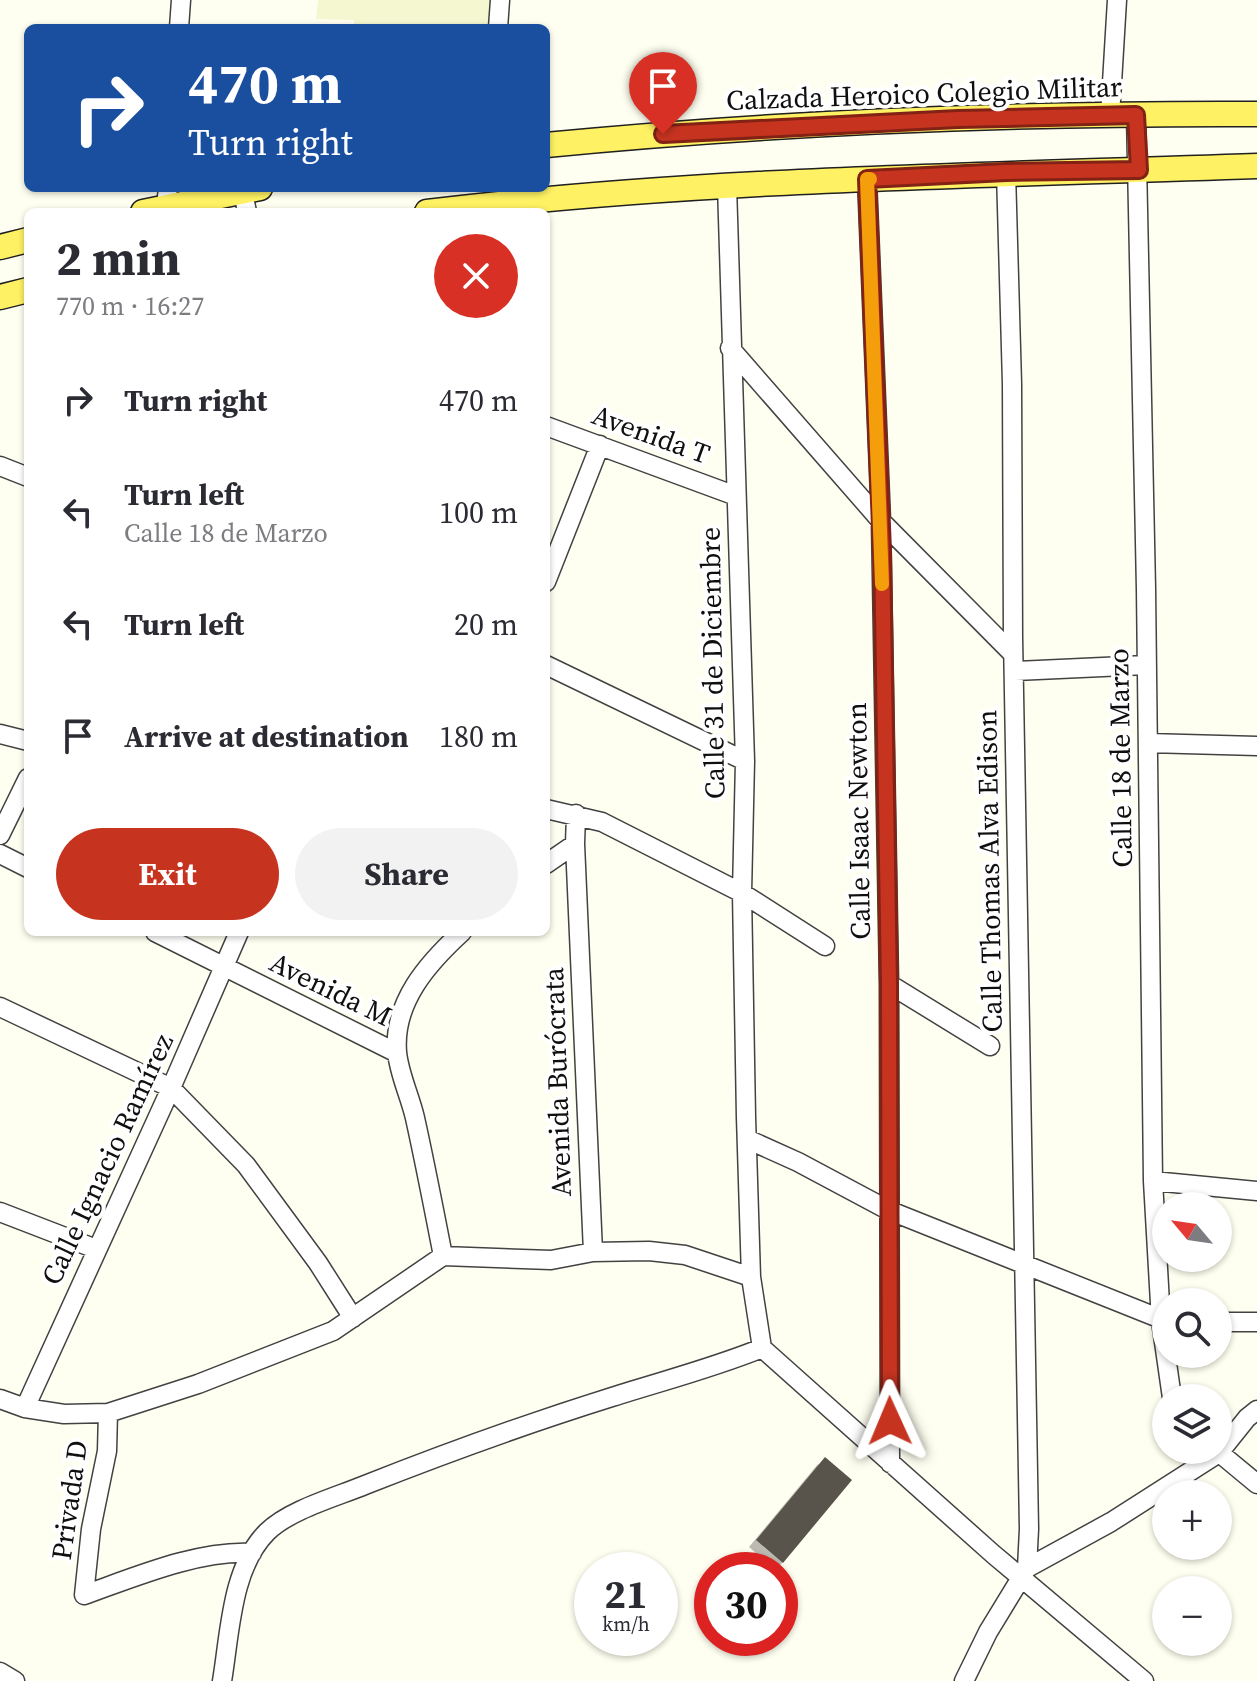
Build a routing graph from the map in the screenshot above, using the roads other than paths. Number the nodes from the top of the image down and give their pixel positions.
1 (181, 0) edge
2 (500, 0) edge
3 (1117, 0) edge
4 (179, 24) edge
5 (498, 24) edge
6 (1257, 114) edge
7 (1136, 115) junction
8 (1110, 116) junction
9 (550, 145) edge
10 (1257, 166) edge
11 (1139, 170) junction
12 (1006, 172) junction
13 (867, 179) junction
14 (727, 186) junction
15 (250, 197) edge
16 (159, 202) edge
17 (470, 208) edge
18 (24, 241) edge
19 (0, 247) edge
20 (24, 291) edge
21 (0, 297) edge
22 (730, 348) junction
23 (550, 427) edge
24 (600, 445) junction
25 (0, 466) edge
26 (24, 475) edge
27 (736, 496) junction
28 (881, 521) junction
29 (550, 572) edge
30 (1014, 663) junction
31 (1146, 665) junction
32 (550, 667) edge
33 (0, 734) edge
34 (24, 740) edge
35 (1148, 743) junction
36 (1257, 746) edge
37 (745, 761) junction
38 (24, 786) edge
39 (550, 810) edge
40 (576, 814) junction
41 (0, 835) edge
42 (575, 844) junction
43 (0, 854) edge
44 (550, 861) edge
45 (24, 866) edge
46 (742, 893) junction
47 (163, 936) edge
48 (237, 936) edge
49 (458, 936) edge
50 (825, 946) dead end
51 (224, 967) junction
52 (889, 984) junction
53 (0, 1007) edge
54 (990, 1046) dead end
55 (397, 1053) junction
56 (171, 1088) junction
57 (747, 1139) junction
58 (1153, 1181) junction
59 (1257, 1191) edge
60 (888, 1210) junction
61 (0, 1212) edge
62 (96, 1249) junction
63 (593, 1252) junction
64 (443, 1256) junction
65 (1024, 1265) junction
66 (751, 1277) junction
67 (1161, 1288) edge
68 (1152, 1317) edge
69 (353, 1318) junction
70 (1232, 1322) edge
71 (1257, 1322) edge
72 (762, 1348) junction
73 (0, 1399) edge
74 (25, 1408) junction
75 (1257, 1410) edge
76 (108, 1413) junction
77 (1232, 1436) edge
78 (890, 1463) junction
79 (1232, 1463) edge
80 (1198, 1464) edge
81 (1257, 1484) edge
82 (252, 1553) junction
83 (1023, 1573) junction
84 (0, 1672) edge
85 (15, 1681) edge
86 (222, 1681) edge
87 (964, 1681) edge
88 (1144, 1681) edge

1 - 4 street
2 - 5 street
3 - 8 street
6 - 7 main road, Calzada Heroico Colegio Militar
7 - 8 main road, Calzada Heroico Colegio Militar
7 - 11 street, Calle 18 de Marzo
8 - 9 main road, Calzada Heroico Colegio Militar
10 - 11 main road
11 - 12 main road
11 - 31 street, Calle 18 de Marzo
12 - 13 main road
12 - 30 street, Calle Thomas Alva Edison
13 - 14 main road
13 - 28 street, Calle Isaac Newton
14 - 17 main road
14 - 22 street, Calle 31 de Diciembre
15 - 16 main road
18 - 19 main road
20 - 21 main road
22 - 27 street, Calle 31 de Diciembre
22 - 28 street
23 - 24 street, Avenida T
24 - 27 street, Avenida T
24 - 29 street
25 - 26 street
27 - 37 street, Calle 31 de Diciembre
28 - 30 street
28 - 52 street, Calle Isaac Newton
30 - 31 street
30 - 65 street, Calle Thomas Alva Edison
31 - 35 street, Calle 18 de Marzo
32 - 37 street
33 - 34 street
35 - 36 street
35 - 58 street, Calle 18 de Marzo
37 - 46 street, Calle 31 de Diciembre
38 - 41 street
39 - 40 street
40 - 42 street, Avenida Burócrata
40 - 46 street
42 - 44 street
42 - 63 street, Avenida Burócrata
43 - 45 street
46 - 50 street
46 - 57 street, Calle 31 de Diciembre
47 - 51 street, Avenida M
48 - 51 street, Calle Ignacio Ramírez
49 - 55 street
51 - 55 street, Avenida M
51 - 56 street, Calle Ignacio Ramírez
52 - 54 street
52 - 60 street, Calle Isaac Newton
53 - 56 street
55 - 64 street
56 - 62 street, Calle Ignacio Ramírez
56 - 69 street
57 - 60 street
57 - 66 street, Calle 31 de Diciembre
58 - 59 street
58 - 67 street, Calle 18 de Marzo
60 - 65 street
60 - 78 street, Calle Isaac Newton
61 - 62 street
62 - 74 street, Calle Ignacio Ramírez
63 - 64 street
63 - 66 street
64 - 69 street
65 - 68 street
65 - 83 street, Calle Thomas Alva Edison
66 - 72 street, Calle 31 de Diciembre
69 - 76 street
70 - 71 street
72 - 78 street
72 - 82 street
73 - 74 street
74 - 76 street
75 - 77 street
76 - 82 street, Privada D
78 - 83 street
79 - 81 street
80 - 83 street
82 - 86 street
83 - 87 street
83 - 88 street
84 - 85 street

